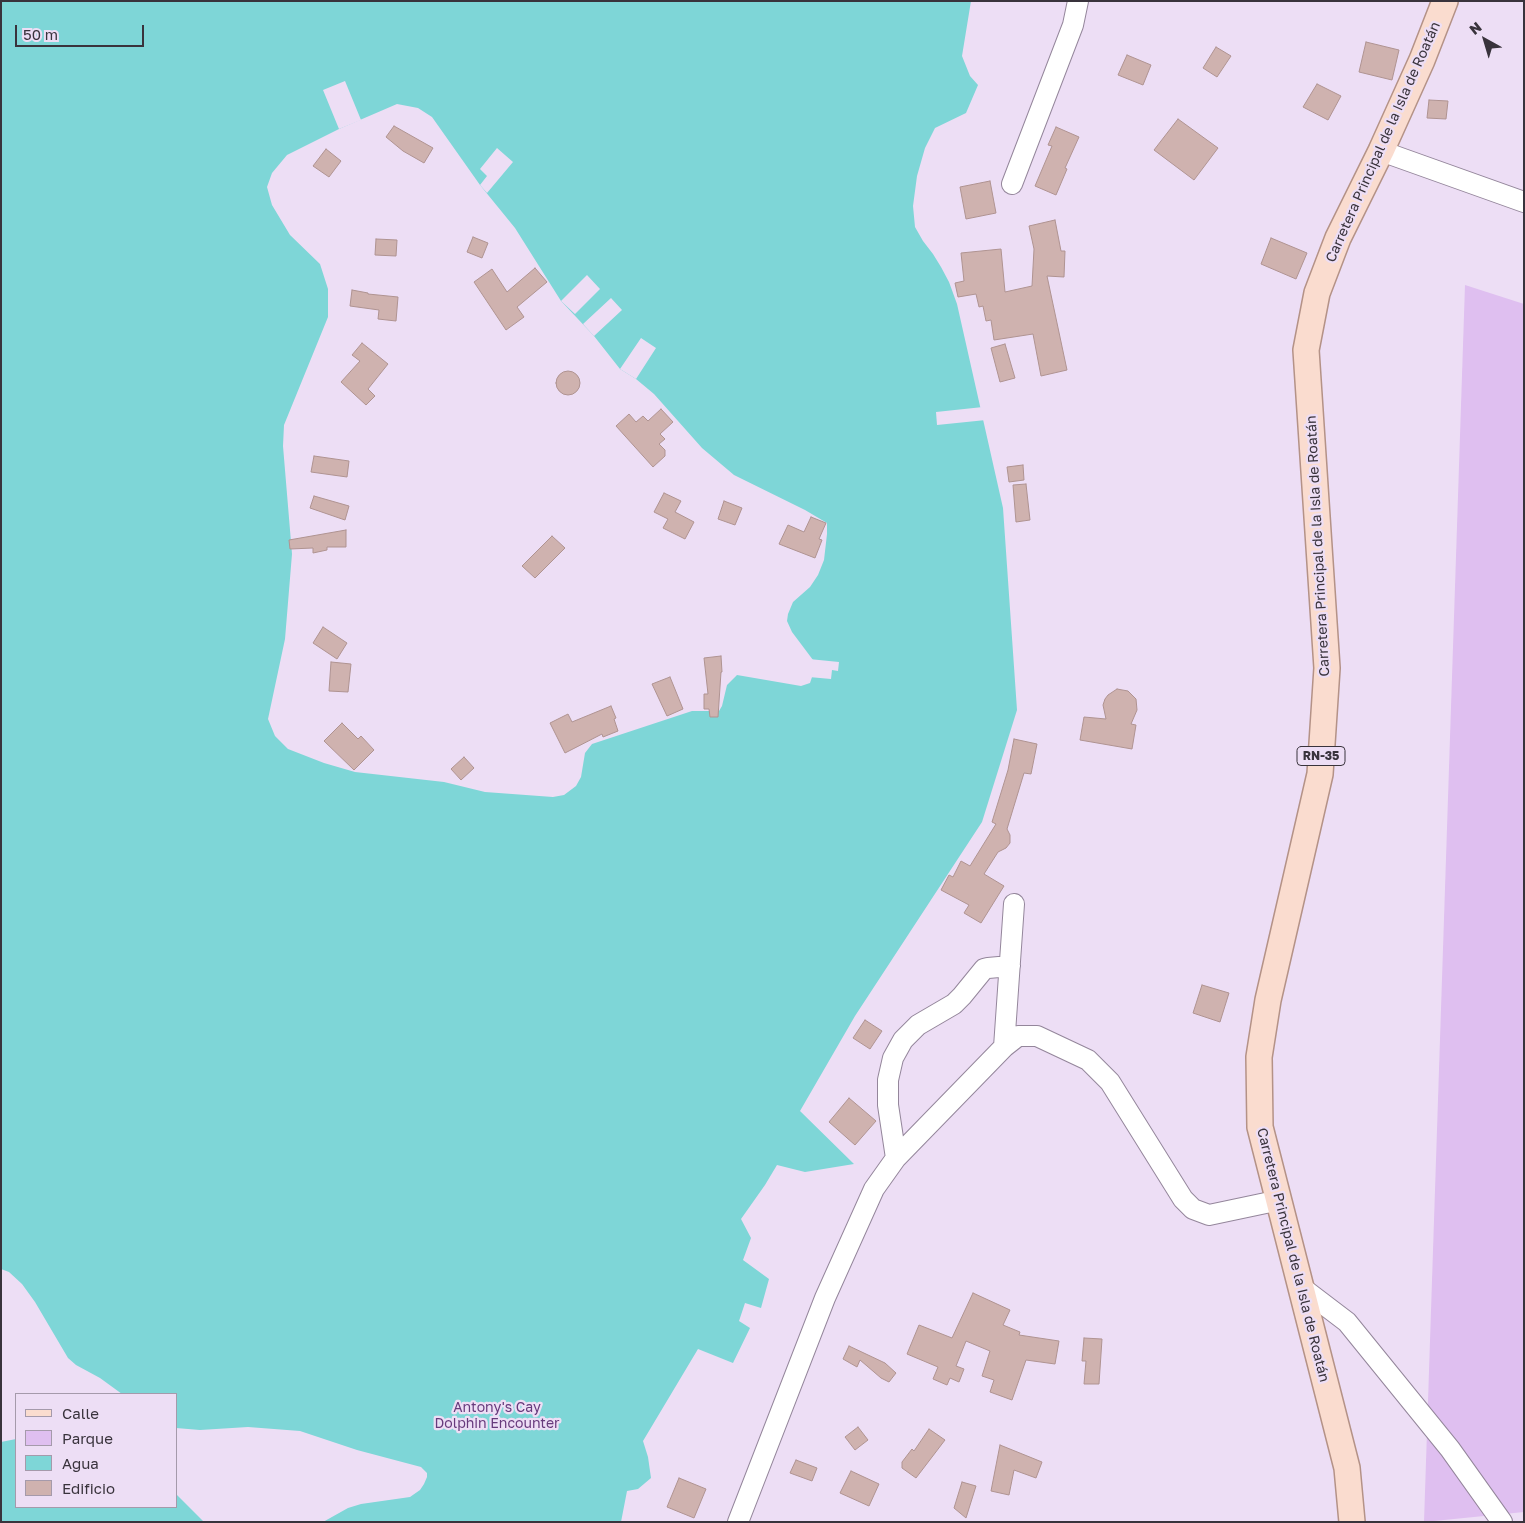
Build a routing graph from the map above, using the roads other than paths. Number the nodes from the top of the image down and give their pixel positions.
1 (1078, 1) edge
2 (1445, 1) edge
3 (1381, 151) junction
4 (1012, 184) dead end
5 (1524, 202) edge
6 (1014, 904) dead end
7 (1010, 966) junction
8 (1004, 1047) junction
9 (896, 1158) junction
10 (1280, 1200) junction
11 (1301, 1287) junction
12 (738, 1522) edge
13 (1352, 1522) edge
14 (1502, 1522) edge

1 - 4 street
2 - 3 main road, Carretera Principal de la Isla de Roatán / RN-35
3 - 5 street
3 - 10 main road, Carretera Principal de la Isla de Roatán / RN-35
6 - 7 street
7 - 8 street
7 - 9 street
8 - 9 street
8 - 10 street
9 - 12 street
10 - 11 main road, Carretera Principal de la Isla de Roatán / RN-35
11 - 13 main road, Carretera Principal de la Isla de Roatán / RN-35
11 - 14 street

